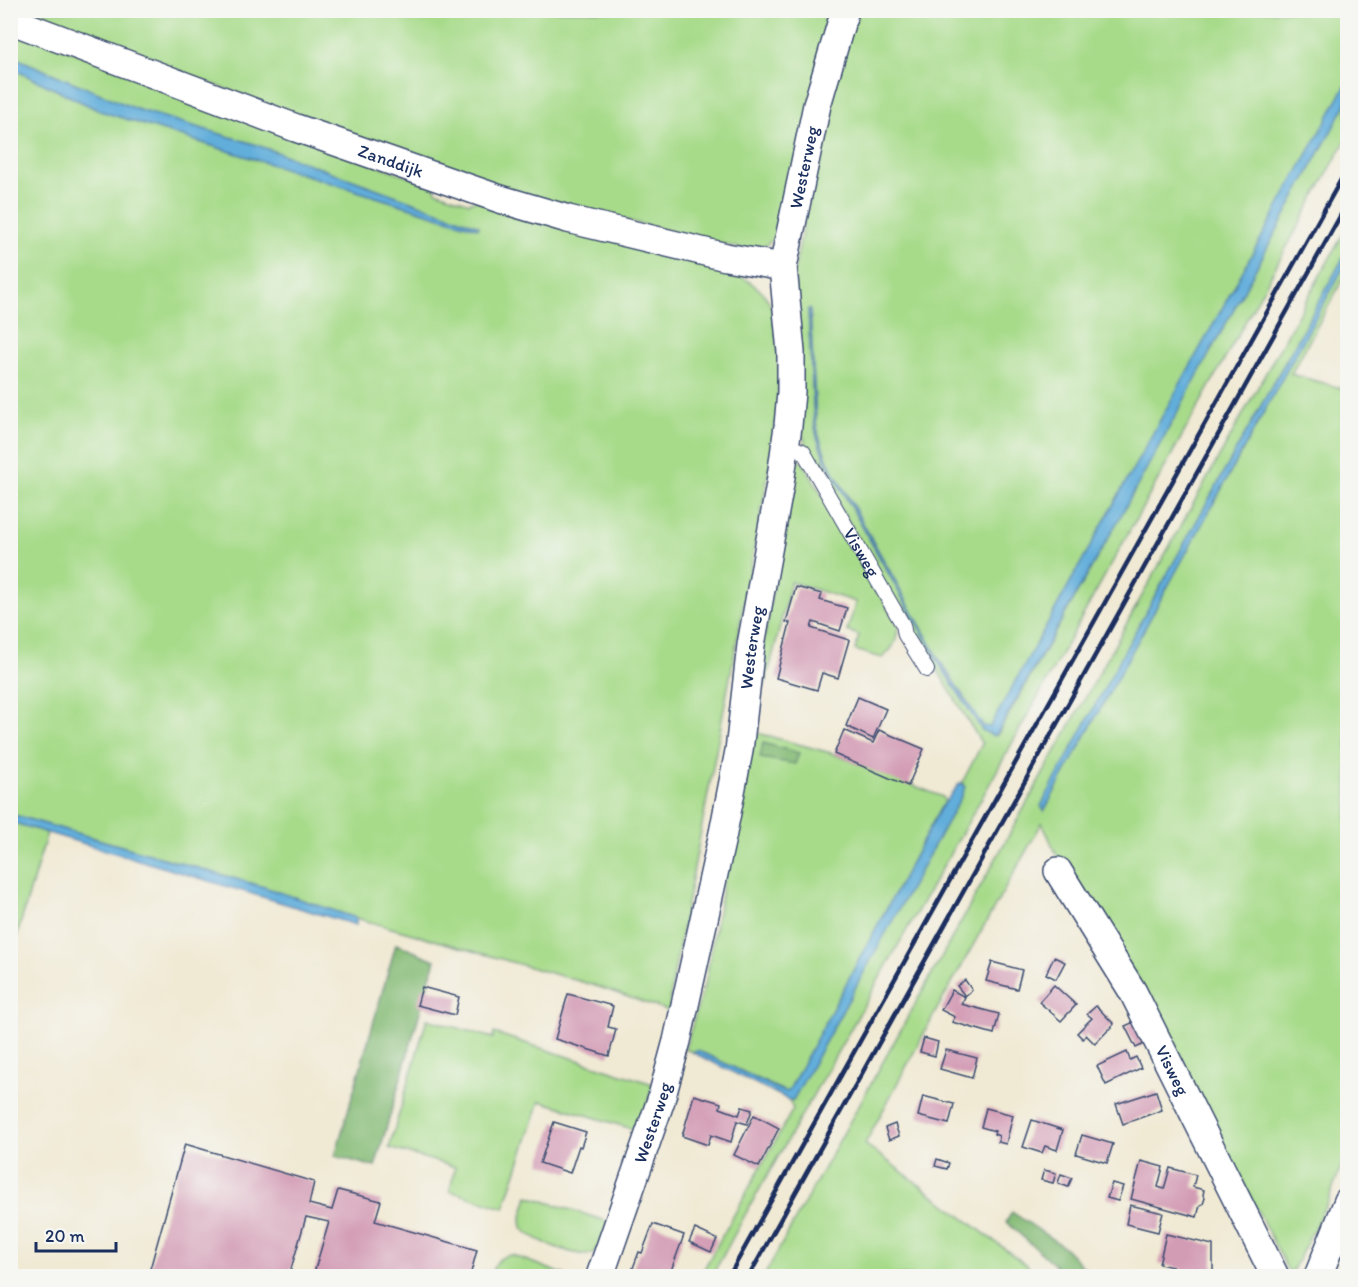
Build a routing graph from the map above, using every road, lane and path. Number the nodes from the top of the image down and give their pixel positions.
1 (845, 10) edge
2 (10, 20) edge
3 (783, 267) junction
4 (786, 445) junction
5 (927, 670) dead end
6 (1058, 871) dead end
7 (1347, 1201) edge
8 (1339, 1249) edge
9 (600, 1276) edge
10 (1275, 1276) edge
11 (1318, 1276) edge

1 - 3 street, Westerweg
2 - 3 street, Zanddijk
3 - 4 street, Westerweg
4 - 5 lane, Visweg
4 - 9 street, Westerweg
6 - 10 street, Visweg
7 - 8 street
8 - 11 street

